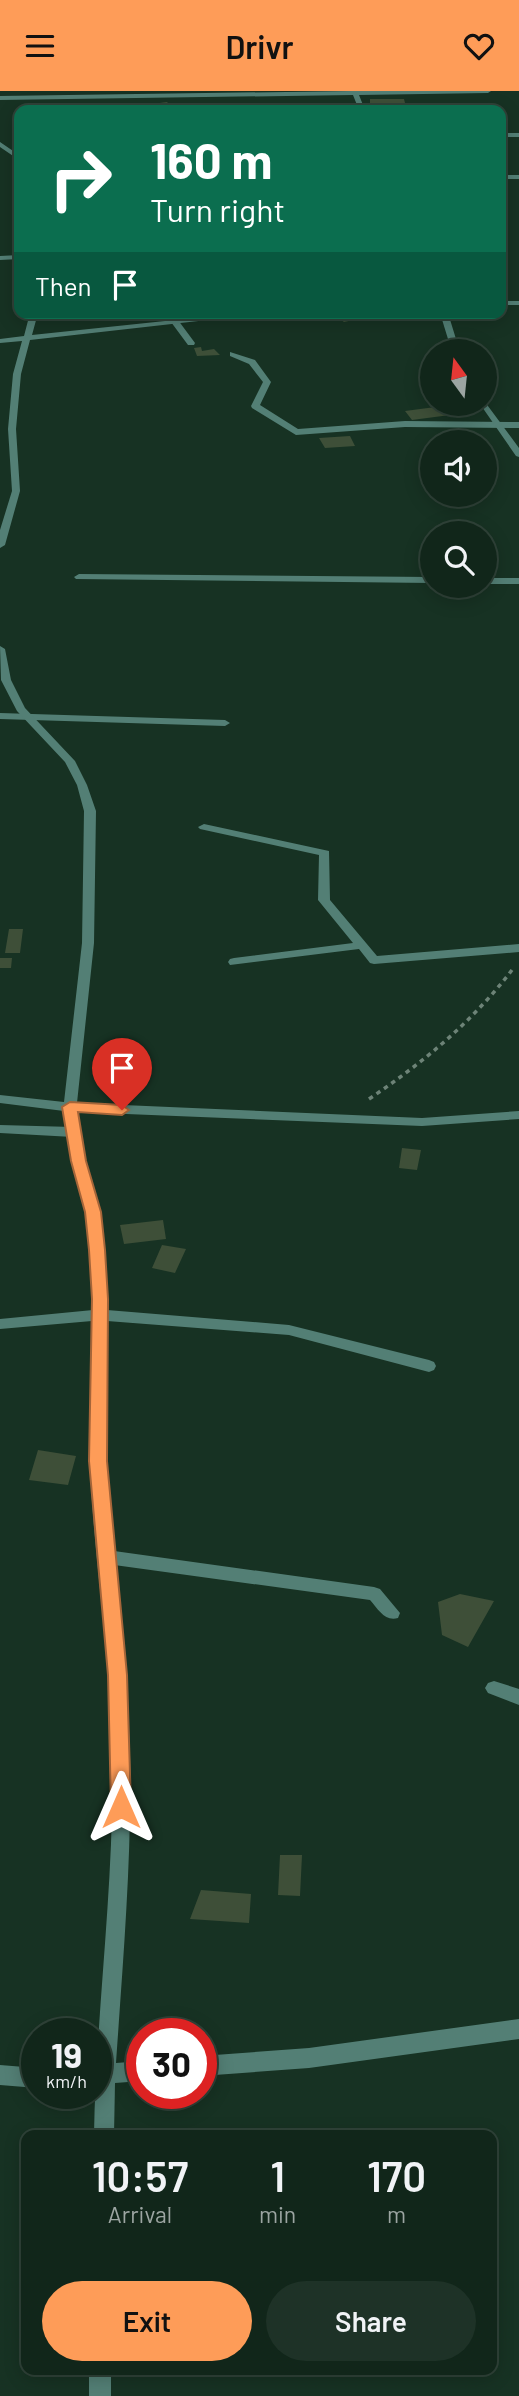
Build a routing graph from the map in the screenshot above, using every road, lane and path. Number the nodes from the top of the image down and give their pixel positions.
1 (488, 91) edge
2 (355, 92) edge
3 (0, 98) edge
4 (32, 319) edge
5 (200, 319) edge
6 (446, 319) edge
7 (175, 322) junction
8 (28, 337) junction
9 (452, 339) edge
10 (0, 341) edge
11 (191, 343) dead end
12 (233, 354) dead end
13 (492, 417) edge
14 (497, 425) junction
15 (519, 425) edge
16 (519, 454) edge
17 (0, 545) edge
18 (79, 576) dead end
19 (420, 580) edge
20 (497, 581) edge
21 (519, 582) edge
22 (0, 649) edge
23 (0, 716) edge
24 (29, 717) junction
25 (225, 723) dead end
26 (204, 827) dead end
27 (362, 945) junction
28 (519, 948) edge
29 (519, 961) edge
30 (234, 962) dead end
31 (0, 1099) edge
32 (70, 1107) junction
33 (519, 1115) edge
34 (339, 1119) junction
35 (0, 1129) edge
36 (74, 1132) junction
37 (100, 1315) junction
38 (0, 1324) edge
39 (429, 1366) dead end
40 (107, 1557) junction
41 (392, 1613) dead end
42 (494, 1688) dead end
43 (519, 1697) edge
44 (107, 2018) edge
45 (519, 2029) edge
46 (217, 2065) edge
47 (0, 2075) edge
48 (21, 2077) edge
49 (103, 2109) edge
50 (104, 2130) edge
51 (100, 2375) edge
52 (100, 2396) edge

1 - 2 street
2 - 3 street
4 - 8 street
5 - 7 street
6 - 9 street
7 - 8 street
7 - 11 street
8 - 10 street
8 - 17 street
12 - 14 street
13 - 14 street
14 - 15 street
14 - 16 street
18 - 19 street
20 - 21 street
22 - 24 street
23 - 24 street
24 - 25 street
24 - 32 street
26 - 27 street
27 - 28 street
27 - 30 street
29 - 34 path
31 - 32 street
32 - 34 street
32 - 36 street
33 - 34 street
35 - 36 street
36 - 37 street
37 - 38 street
37 - 39 street
37 - 40 street
40 - 41 street
40 - 44 street
42 - 43 street
45 - 46 street
47 - 48 street
49 - 50 street
51 - 52 street

